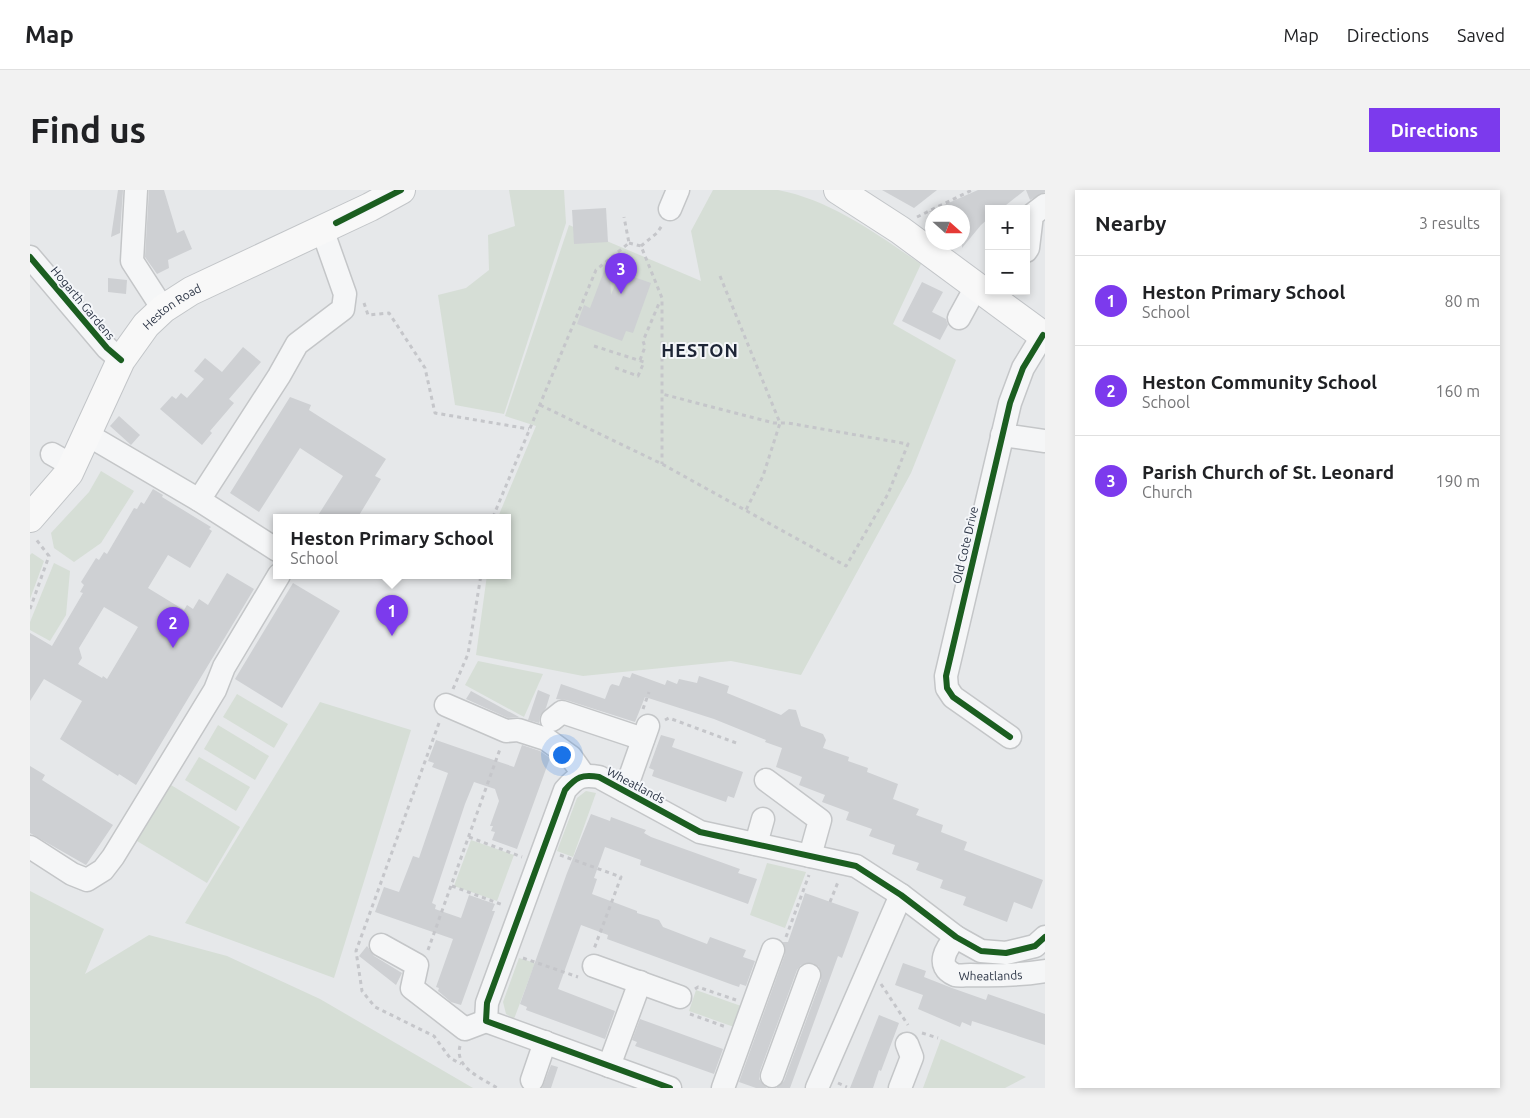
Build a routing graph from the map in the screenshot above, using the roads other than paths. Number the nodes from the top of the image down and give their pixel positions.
1 (136, 190) edge
2 (401, 190) edge
3 (838, 190) edge
4 (1045, 205) edge
5 (322, 229) junction
6 (1027, 250) edge
7 (30, 257) edge
8 (985, 289) edge
9 (985, 294) edge
10 (993, 295) edge
11 (163, 309) junction
12 (959, 318) dead end
13 (1044, 336) edge
14 (121, 360) junction
15 (88, 435) junction
16 (1002, 435) junction
17 (1045, 442) edge
18 (200, 500) junction
19 (30, 518) edge
20 (273, 547) edge
21 (277, 579) edge
22 (446, 705) road end
23 (552, 720) dead end
24 (1010, 737) dead end
25 (584, 774) junction
26 (766, 780) dead end
27 (625, 791) junction
28 (763, 819) dead end
29 (756, 844) junction
30 (30, 847) edge
31 (813, 856) junction
32 (902, 895) junction
33 (956, 937) junction
34 (1045, 937) edge
35 (381, 945) dead end
36 (773, 950) road end
37 (594, 966) road end
38 (1045, 971) edge
39 (809, 975) dead end
40 (640, 982) junction
41 (680, 997) road end
42 (486, 1021) junction
43 (913, 1035) road end
44 (546, 1042) junction
45 (609, 1066) junction
46 (772, 1076) dead end
47 (532, 1080) dead end
48 (670, 1088) edge
49 (723, 1088) edge
50 (816, 1088) edge
51 (900, 1088) edge

1 - 11 street
2 - 5 main road, Heston Road
3 - 8 main road
4 - 6 street
5 - 11 main road, Heston Road
5 - 18 street
7 - 14 street, Hogarth Gardens
9 - 12 street
10 - 13 main road
11 - 14 main road, Heston Road
13 - 16 street, Old Cote Drive
14 - 15 main road, Heston Road
15 - 18 street
15 - 19 main road, Heston Road
16 - 17 street
16 - 24 street, Old Cote Drive
18 - 20 street
21 - 30 street
22 - 25 street
23 - 27 street, Wheatlands
25 - 27 street, Wheatlands
25 - 42 street
26 - 31 street
27 - 29 street, Wheatlands
28 - 29 street
29 - 31 street, Wheatlands
31 - 32 street, Wheatlands
32 - 33 street, Wheatlands
32 - 50 street
33 - 34 street, Wheatlands
33 - 38 street, Wheatlands
35 - 42 street
36 - 49 street
37 - 40 street
39 - 46 street
40 - 41 street
40 - 45 street
42 - 44 street
43 - 51 street
44 - 45 street
44 - 47 street
45 - 48 street

